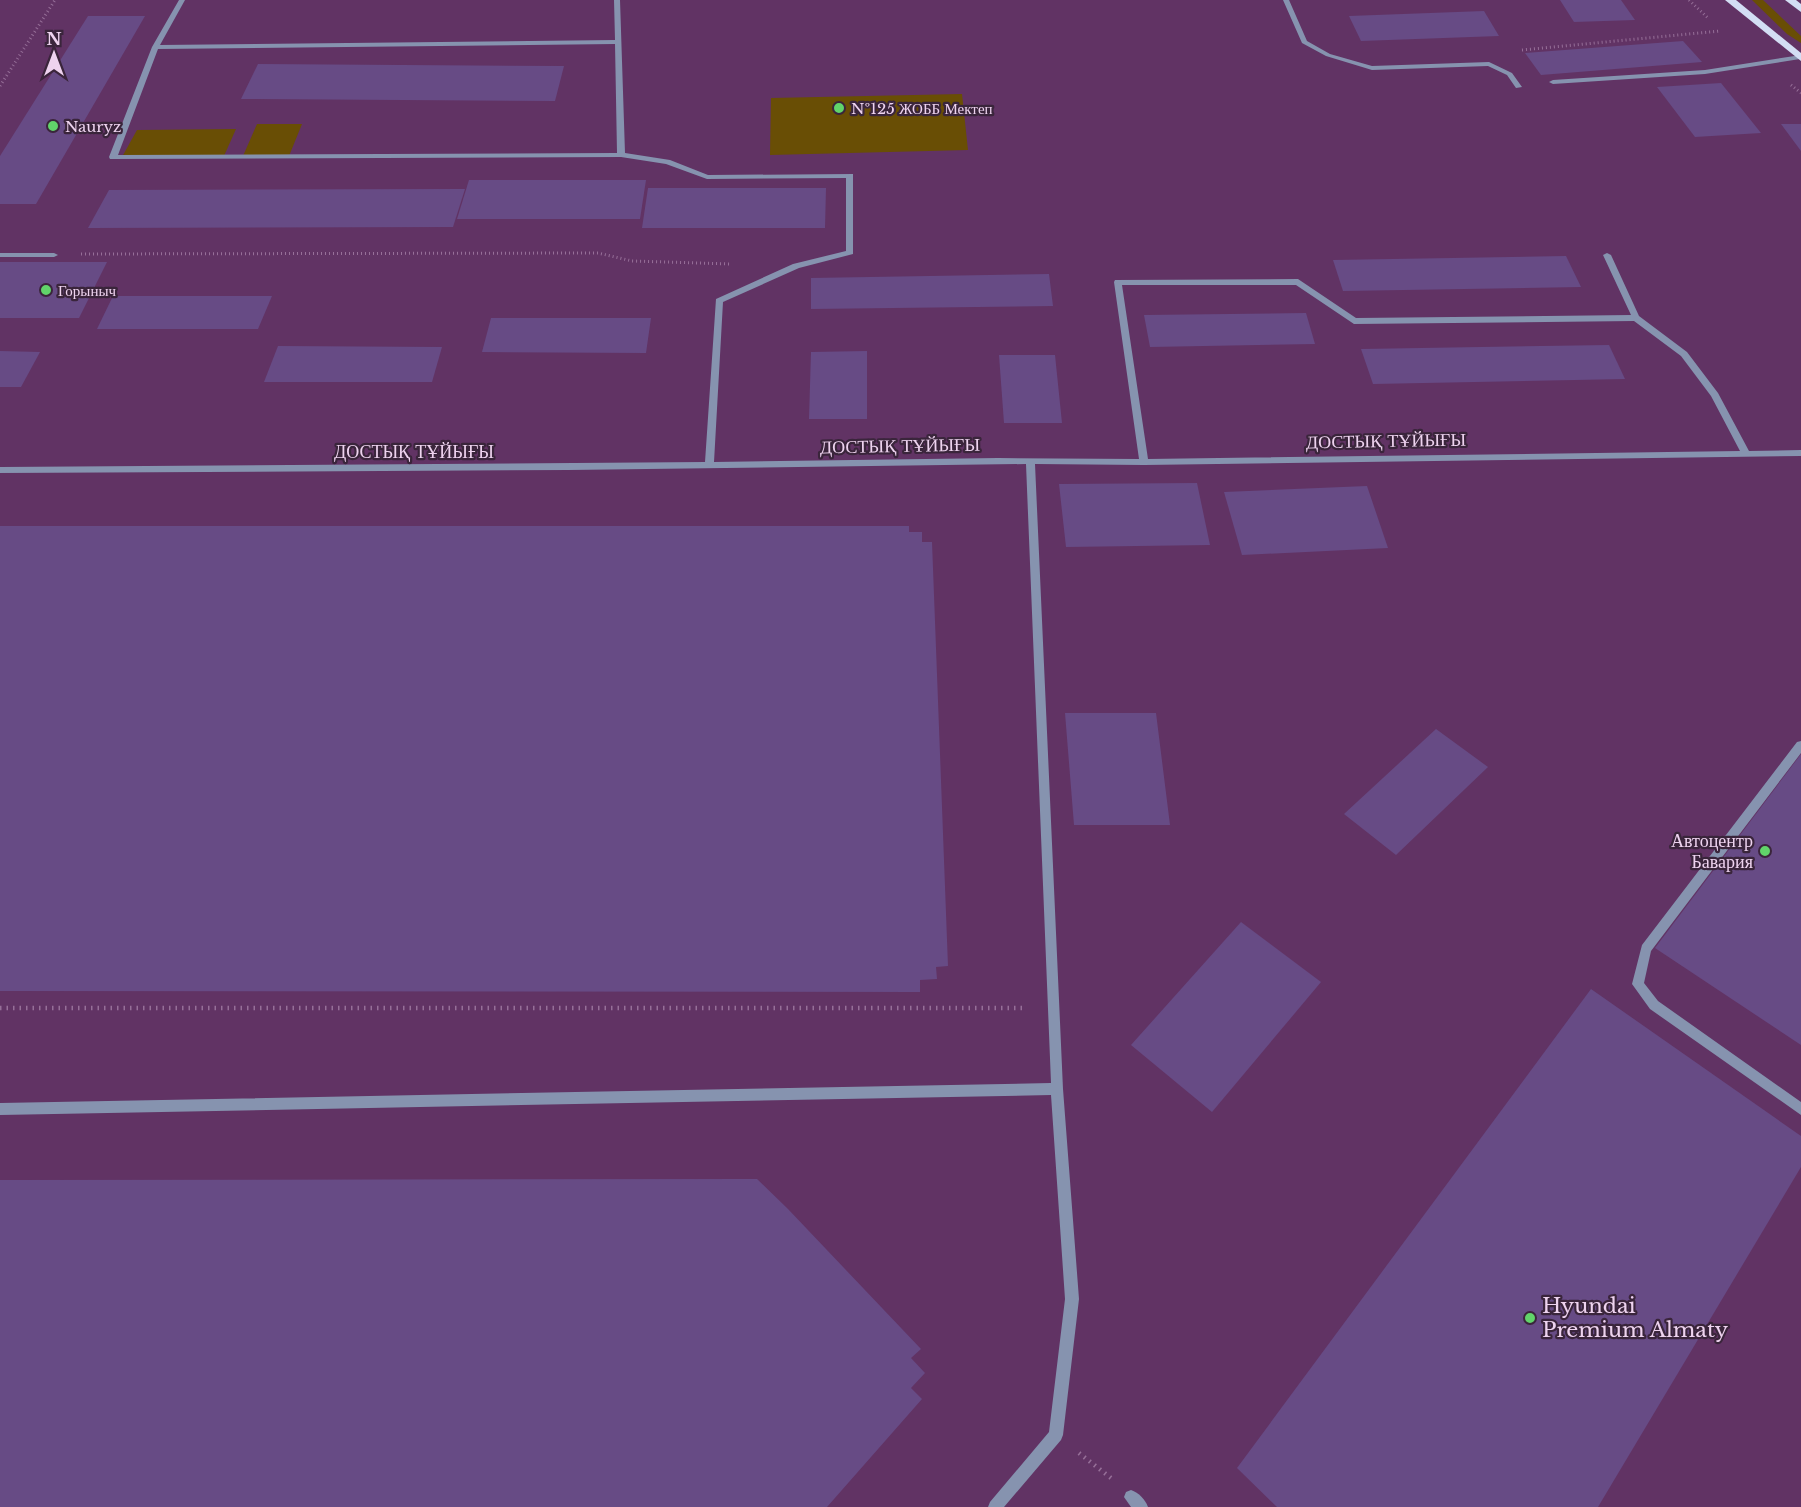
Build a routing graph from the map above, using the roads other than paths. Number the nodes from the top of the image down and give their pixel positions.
1 (182, 0) edge
2 (617, 0) edge
3 (1286, 0) edge
4 (1730, 0) edge
5 (1790, 0) edge
6 (1801, 8) edge
7 (618, 42) junction
8 (155, 47) junction
9 (1800, 57) edge
10 (1553, 81) dead end
11 (1518, 87) dead end
12 (621, 155) junction
13 (0, 255) edge
14 (54, 255) road end
15 (1607, 255) dead end
16 (1636, 318) junction
17 (1745, 452) junction
18 (1801, 453) edge
19 (1030, 461) junction
20 (1144, 462) junction
21 (709, 465) junction
22 (0, 470) edge
23 (1801, 745) edge
24 (1057, 1089) junction
25 (0, 1108) edge
26 (1801, 1109) edge
27 (995, 1507) edge

1 - 8 street
2 - 7 street
3 - 11 street
4 - 9 main road
5 - 6 main road
7 - 8 street
7 - 12 street
8 - 12 street
9 - 10 street
12 - 21 street
13 - 14 street
15 - 16 street
16 - 17 street
16 - 20 street
17 - 18 street, ДОСТЫҚ ТҰЙЫҒЫ
17 - 20 street, ДОСТЫҚ ТҰЙЫҒЫ
19 - 20 street, ДОСТЫҚ ТҰЙЫҒЫ
19 - 21 street, ДОСТЫҚ ТҰЙЫҒЫ
19 - 24 street
21 - 22 street, ДОСТЫҚ ТҰЙЫҒЫ
23 - 26 street
24 - 25 street
24 - 27 street

